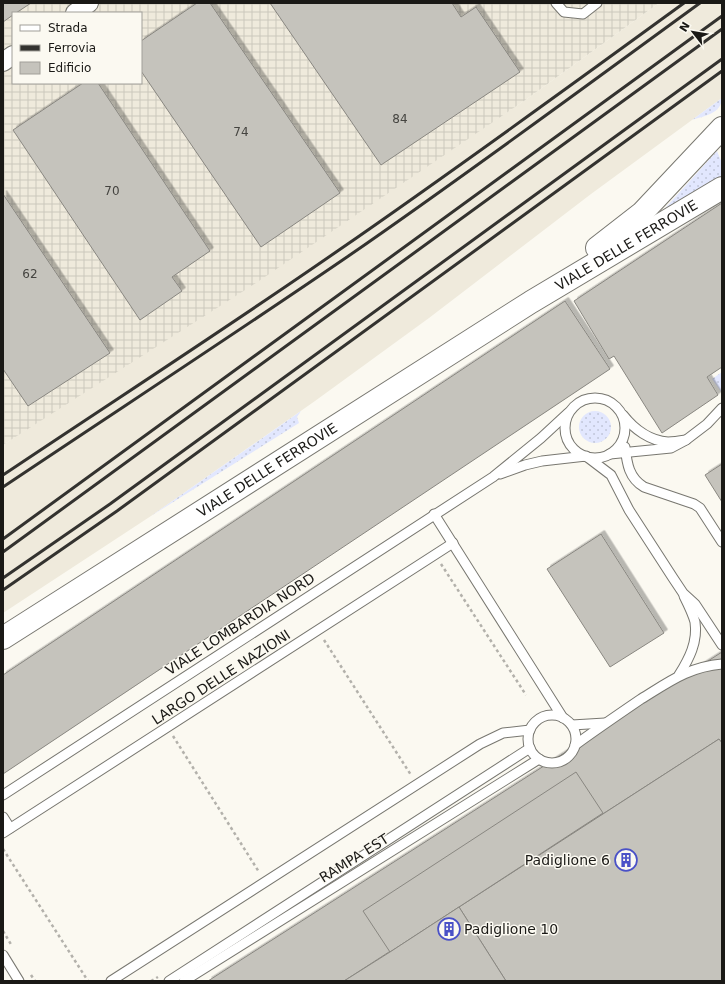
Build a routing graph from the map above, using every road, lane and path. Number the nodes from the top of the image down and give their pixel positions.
1 (89, 3) edge
2 (556, 3) edge
3 (597, 3) edge
4 (76, 12) edge
5 (12, 56) edge
6 (3, 62) edge
7 (722, 128) edge
8 (722, 188) edge
9 (531, 302) junction
10 (722, 408) edge
11 (619, 410) junction
12 (568, 413) junction
13 (623, 437) junction
14 (686, 440) junction
15 (626, 452) junction
16 (608, 454) junction
17 (586, 456) junction
18 (493, 477) junction
19 (434, 514) junction
20 (722, 542) edge
21 (452, 543) junction
22 (434, 554) junction
23 (683, 593) junction
24 (319, 631) junction
25 (3, 638) edge
26 (722, 645) edge
27 (722, 664) edge
28 (680, 675) junction
29 (526, 695) dead end
30 (563, 718) junction
31 (605, 723) junction
32 (572, 725) junction
33 (168, 727) junction
34 (530, 730) junction
35 (576, 745) junction
36 (530, 748) junction
37 (539, 759) junction
38 (417, 785) junction
39 (3, 795) edge
40 (3, 817) edge
41 (6, 830) edge
42 (3, 849) edge
43 (266, 882) junction
44 (3, 955) edge
45 (19, 981) edge
46 (88, 981) edge
47 (110, 981) edge
48 (169, 981) edge
49 (184, 981) edge

1 - 4 street
2 - 3 lane
5 - 6 street
7 - 9 street, VIALE DELLE FERROVIE
8 - 9 street, VIALE DELLE FERROVIE
9 - 25 street, VIALE DELLE FERROVIE
10 - 14 lane
11 - 12 lane
11 - 13 lane
11 - 14 lane
12 - 17 lane
12 - 18 lane, VIALE LOMBARDIA NORD
13 - 15 lane
13 - 16 lane
14 - 15 lane
15 - 16 lane
15 - 20 lane
16 - 17 lane
17 - 18 lane, VIALE LOMBARDIA NORD
17 - 23 lane
18 - 19 lane, VIALE LOMBARDIA NORD
19 - 21 lane
19 - 39 lane, VIALE LOMBARDIA NORD
21 - 22 lane, LARGO DELLE NAZIONI
21 - 30 lane
22 - 24 lane, LARGO DELLE NAZIONI
22 - 29 path
23 - 26 lane
23 - 28 lane
24 - 33 lane, LARGO DELLE NAZIONI
24 - 38 path
27 - 28 lane
28 - 31 lane
30 - 32 lane
30 - 34 lane
31 - 32 lane
31 - 35 lane
32 - 35 lane
33 - 41 lane, LARGO DELLE NAZIONI
33 - 43 path
34 - 36 lane
34 - 38 lane
35 - 37 lane
36 - 37 lane
36 - 48 lane
37 - 49 lane, RAMPA EST
38 - 43 lane
40 - 41 lane
42 - 46 path
43 - 47 lane
44 - 45 lane

